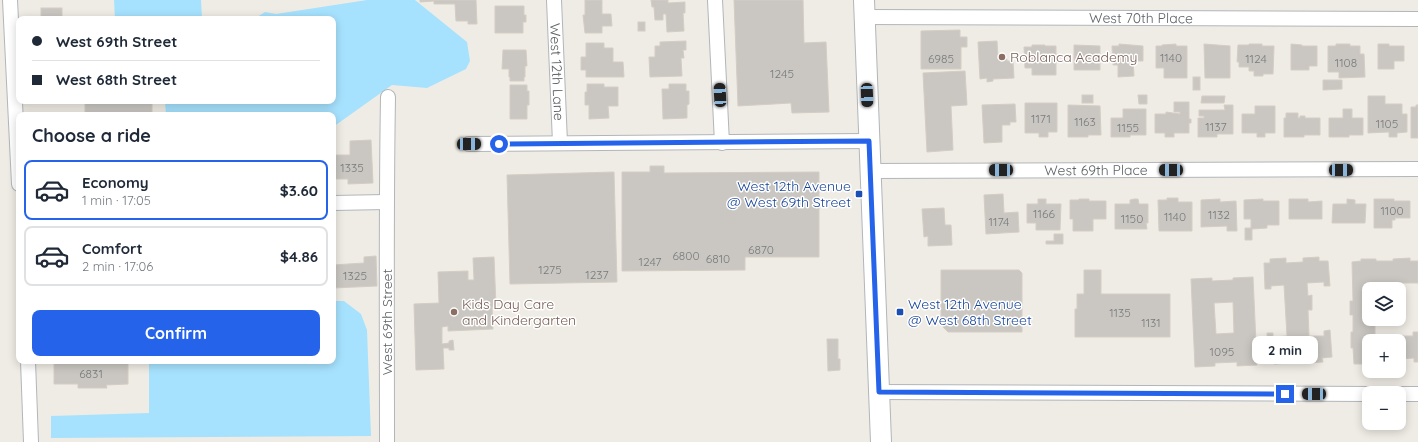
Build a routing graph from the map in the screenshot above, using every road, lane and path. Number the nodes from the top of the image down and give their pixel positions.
1 (10, 0) edge
2 (554, 0) edge
3 (716, 0) edge
4 (864, 8) edge
5 (1418, 19) edge
6 (388, 97) dead end
7 (16, 123) edge
8 (869, 141) junction
9 (560, 143) junction
10 (722, 143) junction
11 (469, 144) dead end
12 (1418, 169) edge
13 (870, 171) junction
14 (386, 202) junction
15 (336, 203) edge
16 (28, 364) edge
17 (879, 392) junction
18 (1362, 394) edge
19 (1406, 394) edge
20 (1418, 394) edge
21 (30, 442) edge
22 (387, 442) edge
23 (881, 442) edge

1 - 7 street
2 - 9 street, West 12th Lane
3 - 10 street
4 - 5 street, West 70th Place
4 - 8 main road
6 - 14 street, West 69th Street
8 - 10 street
8 - 13 main road
9 - 10 street
9 - 11 street
12 - 13 street, West 69th Place
13 - 17 main road
14 - 15 street
14 - 22 street, West 69th Street
16 - 21 street
17 - 18 street
17 - 23 main road
19 - 20 street

